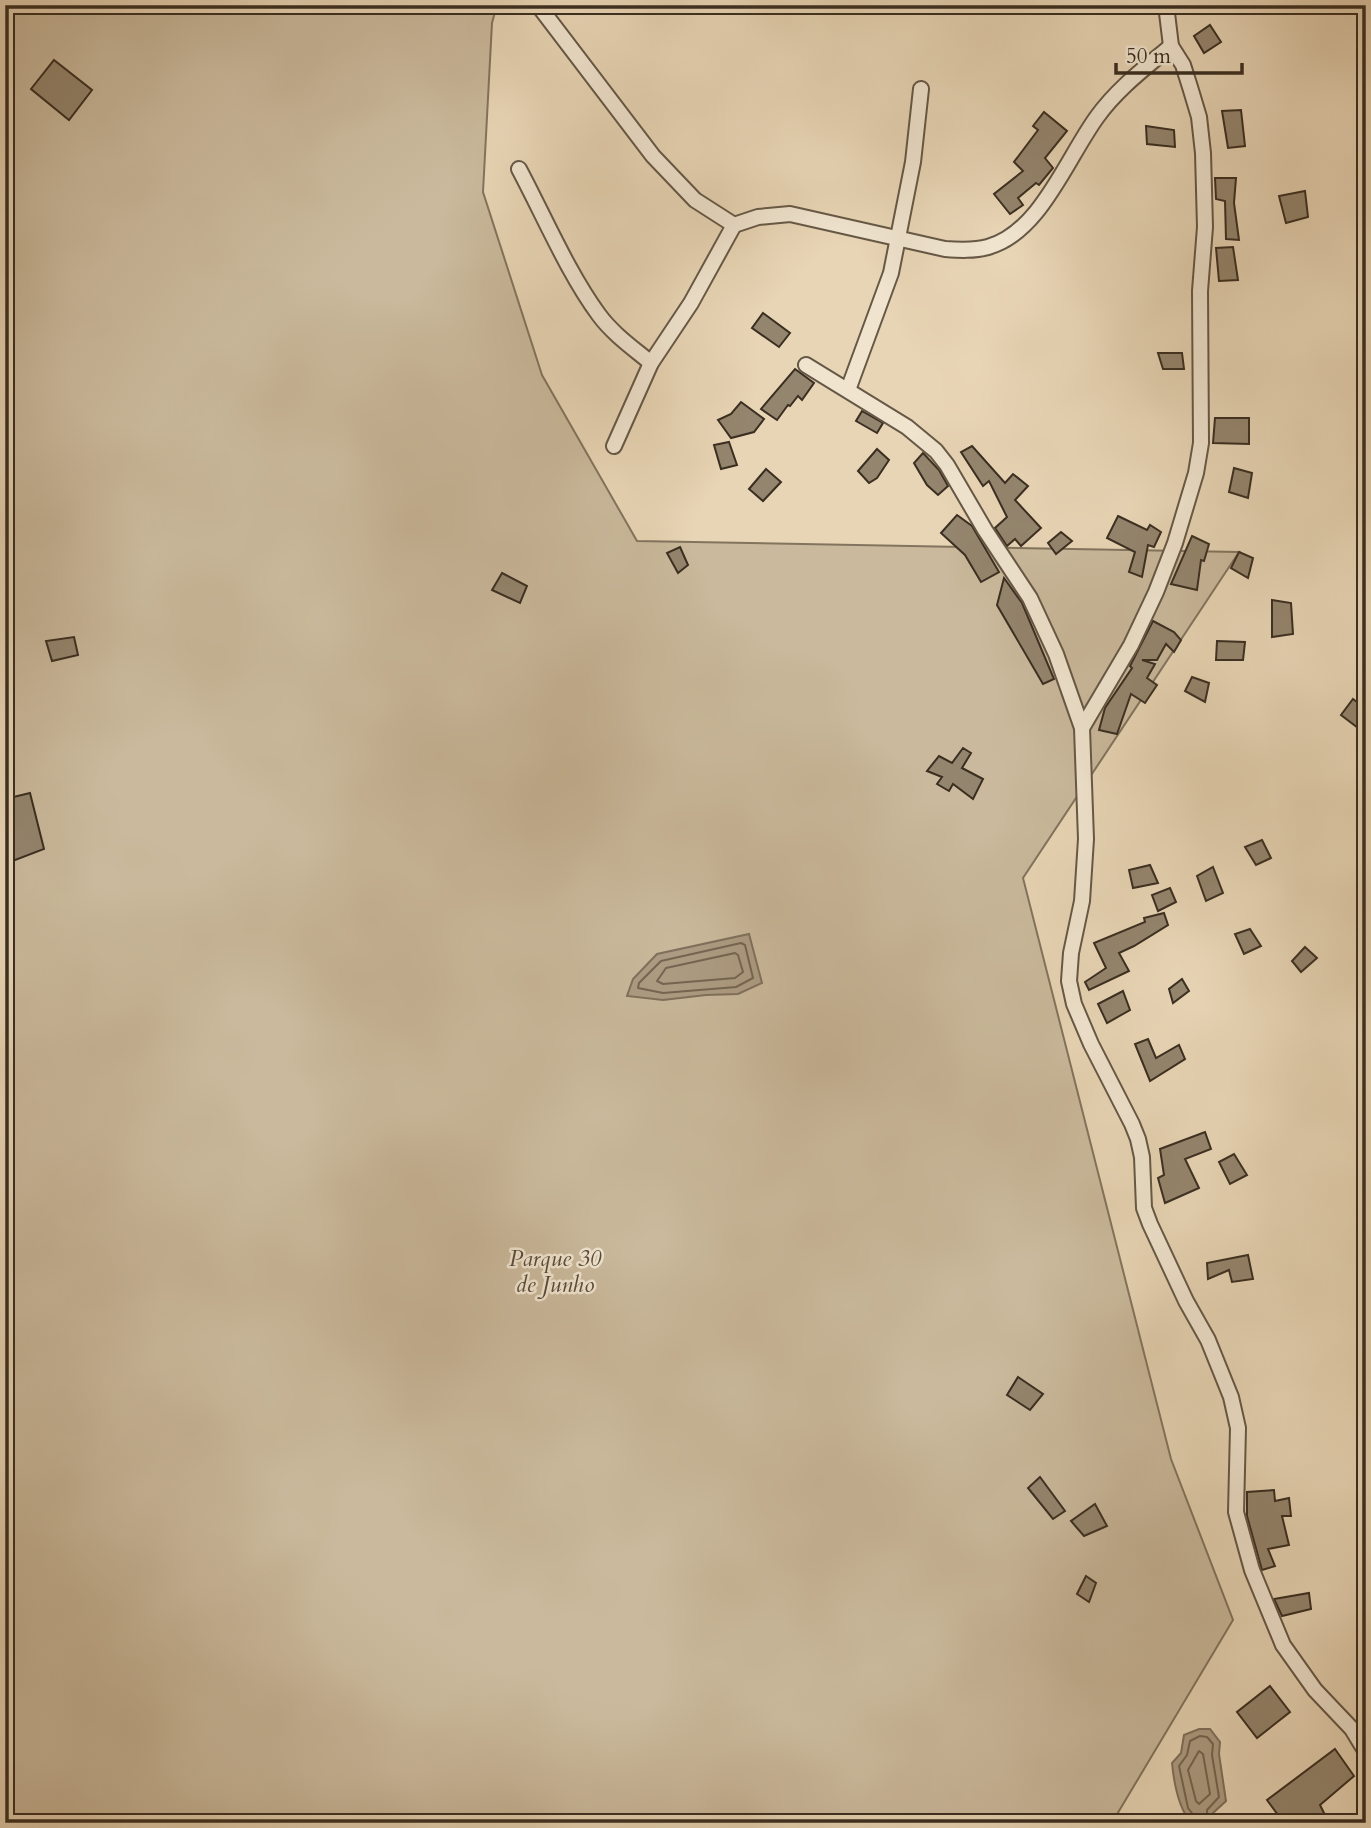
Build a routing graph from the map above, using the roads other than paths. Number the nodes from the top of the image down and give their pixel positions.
1 (538, 5) edge
2 (1166, 5) edge
3 (1171, 46) junction
4 (921, 89) dead end
5 (519, 169) dead end
6 (734, 225) junction
7 (899, 240) junction
8 (650, 363) junction
9 (806, 365) dead end
10 (848, 390) junction
11 (614, 446) dead end
12 (1082, 728) junction
13 (1366, 1752) edge

1 - 6 street
2 - 3 street
3 - 7 street
3 - 12 street
4 - 7 street
5 - 8 street
6 - 7 street
6 - 8 street
7 - 10 street
8 - 11 street
9 - 10 street
10 - 12 street
12 - 13 street

